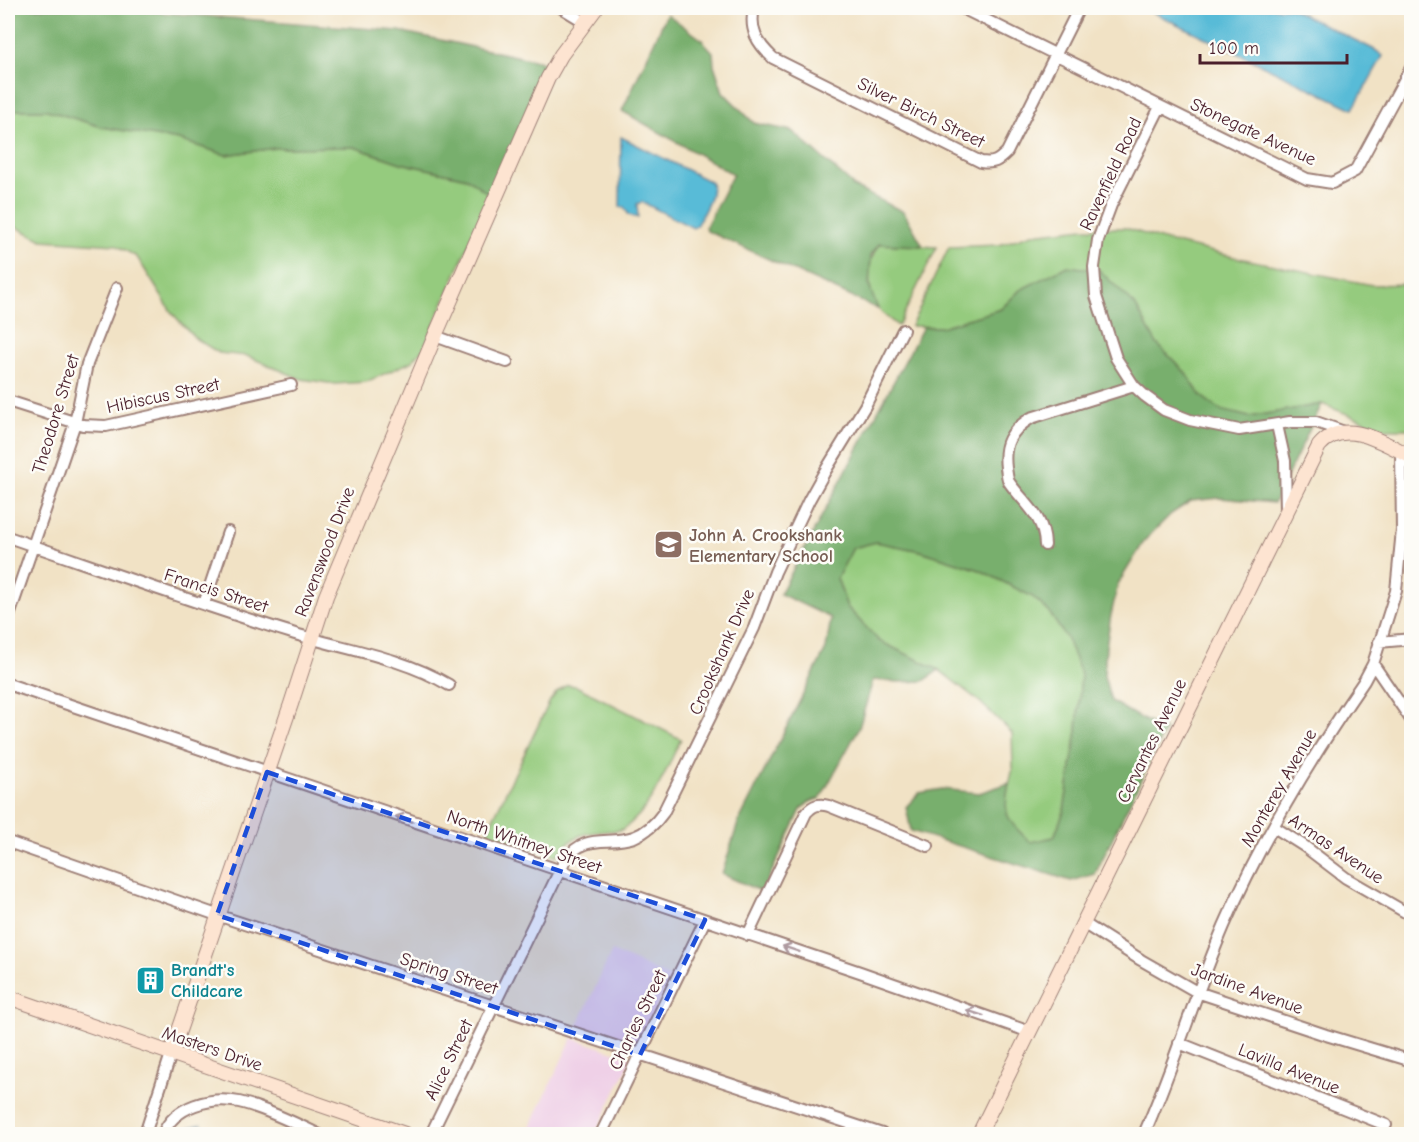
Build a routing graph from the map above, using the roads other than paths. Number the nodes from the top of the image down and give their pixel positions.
1 (562, 8) edge
2 (596, 8) edge
3 (754, 8) edge
4 (962, 8) edge
5 (1079, 8) edge
6 (585, 22) junction
7 (1056, 54) junction
8 (1412, 66) edge
9 (1161, 107) junction
10 (117, 288) dead end
11 (903, 330) dead end
12 (435, 336) junction
13 (507, 362) dead end
14 (291, 385) dead end
15 (1134, 386) junction
16 (8, 402) edge
17 (75, 423) junction
18 (1277, 425) junction
19 (1342, 431) junction
20 (1406, 454) edge
21 (1286, 512) junction
22 (228, 532) dead end
23 (8, 537) edge
24 (33, 545) junction
25 (1046, 545) dead end
26 (204, 604) junction
27 (8, 619) edge
28 (311, 639) junction
29 (1412, 639) edge
30 (1379, 642) junction
31 (1373, 664) junction
32 (8, 684) edge
33 (449, 685) dead end
34 (1412, 721) edge
35 (267, 772) junction
36 (1274, 827) junction
37 (8, 842) edge
38 (928, 846) dead end
39 (559, 871) junction
40 (217, 915) junction
41 (1412, 916) edge
42 (705, 920) junction
43 (1083, 923) junction
44 (748, 935) junction
45 (1197, 992) junction
46 (8, 997) edge
47 (494, 1006) junction
48 (1030, 1032) junction
49 (1179, 1043) junction
50 (171, 1054) junction
51 (640, 1055) junction
52 (1412, 1061) edge
53 (1386, 1125) dead end
54 (145, 1134) edge
55 (163, 1134) edge
56 (318, 1134) edge
57 (405, 1134) edge
58 (431, 1134) edge
59 (601, 1134) edge
60 (882, 1134) edge
61 (979, 1134) edge
62 (1144, 1134) edge

1 - 6 street
2 - 6 street, Ravenswood Drive
3 - 7 street, Silver Birch Street
4 - 7 street, Stonegate Avenue
5 - 7 street
6 - 12 street, Ravenswood Drive
7 - 9 street, Stonegate Avenue
8 - 9 street, Stonegate Avenue
9 - 15 street, Ravenfield Road
10 - 17 street, Theodore Street
11 - 39 street, Crookshank Drive
12 - 13 street
12 - 28 street, Ravenswood Drive
14 - 17 street, Hibiscus Street
15 - 18 street, Ravenfield Road
15 - 25 street
16 - 17 street, Hibiscus Street
17 - 24 street, Theodore Street
18 - 19 street, Ravenfield Road
18 - 21 street
19 - 20 street
19 - 21 street, Cervantes Avenue
20 - 30 street, Monterey Avenue
21 - 43 street, Cervantes Avenue
22 - 26 street
23 - 24 street, Francis Street
24 - 26 street, Francis Street
24 - 27 street, Theodore Street
26 - 28 street, Francis Street
28 - 33 street, Francis Street
28 - 35 street, Ravenswood Drive
29 - 30 street
30 - 31 street, Monterey Avenue
31 - 34 street
31 - 36 street, Monterey Avenue
32 - 35 street, North Whitney Street
39 -> 35 street, North Whitney Street
35 - 40 street, Ravenswood Drive
36 - 41 street, Armas Avenue
36 - 45 street, Monterey Avenue
37 - 40 street, Spring Street
38 - 44 street
39 - 42 street, North Whitney Street
39 - 47 street, Alice Street
40 - 47 street, Spring Street
40 - 50 street, Ravenswood Drive
42 - 44 street, North Whitney Street
42 - 51 street, Charles Street
43 - 45 street, Jardine Avenue
43 - 48 street, Cervantes Avenue
48 -> 44 street, North Whitney Street
45 - 49 street, Monterey Avenue
45 - 52 street, Jardine Avenue
46 - 50 street, Masters Drive
47 - 51 street, Spring Street
47 - 58 street, Alice Street
48 - 61 street, Cervantes Avenue
49 - 53 street, Lavilla Avenue
49 - 62 street, Monterey Avenue
50 - 54 street, Ravenswood Drive
50 - 57 street, Masters Drive
51 - 59 street, Charles Street
51 - 60 street, Spring Street
55 - 56 street

